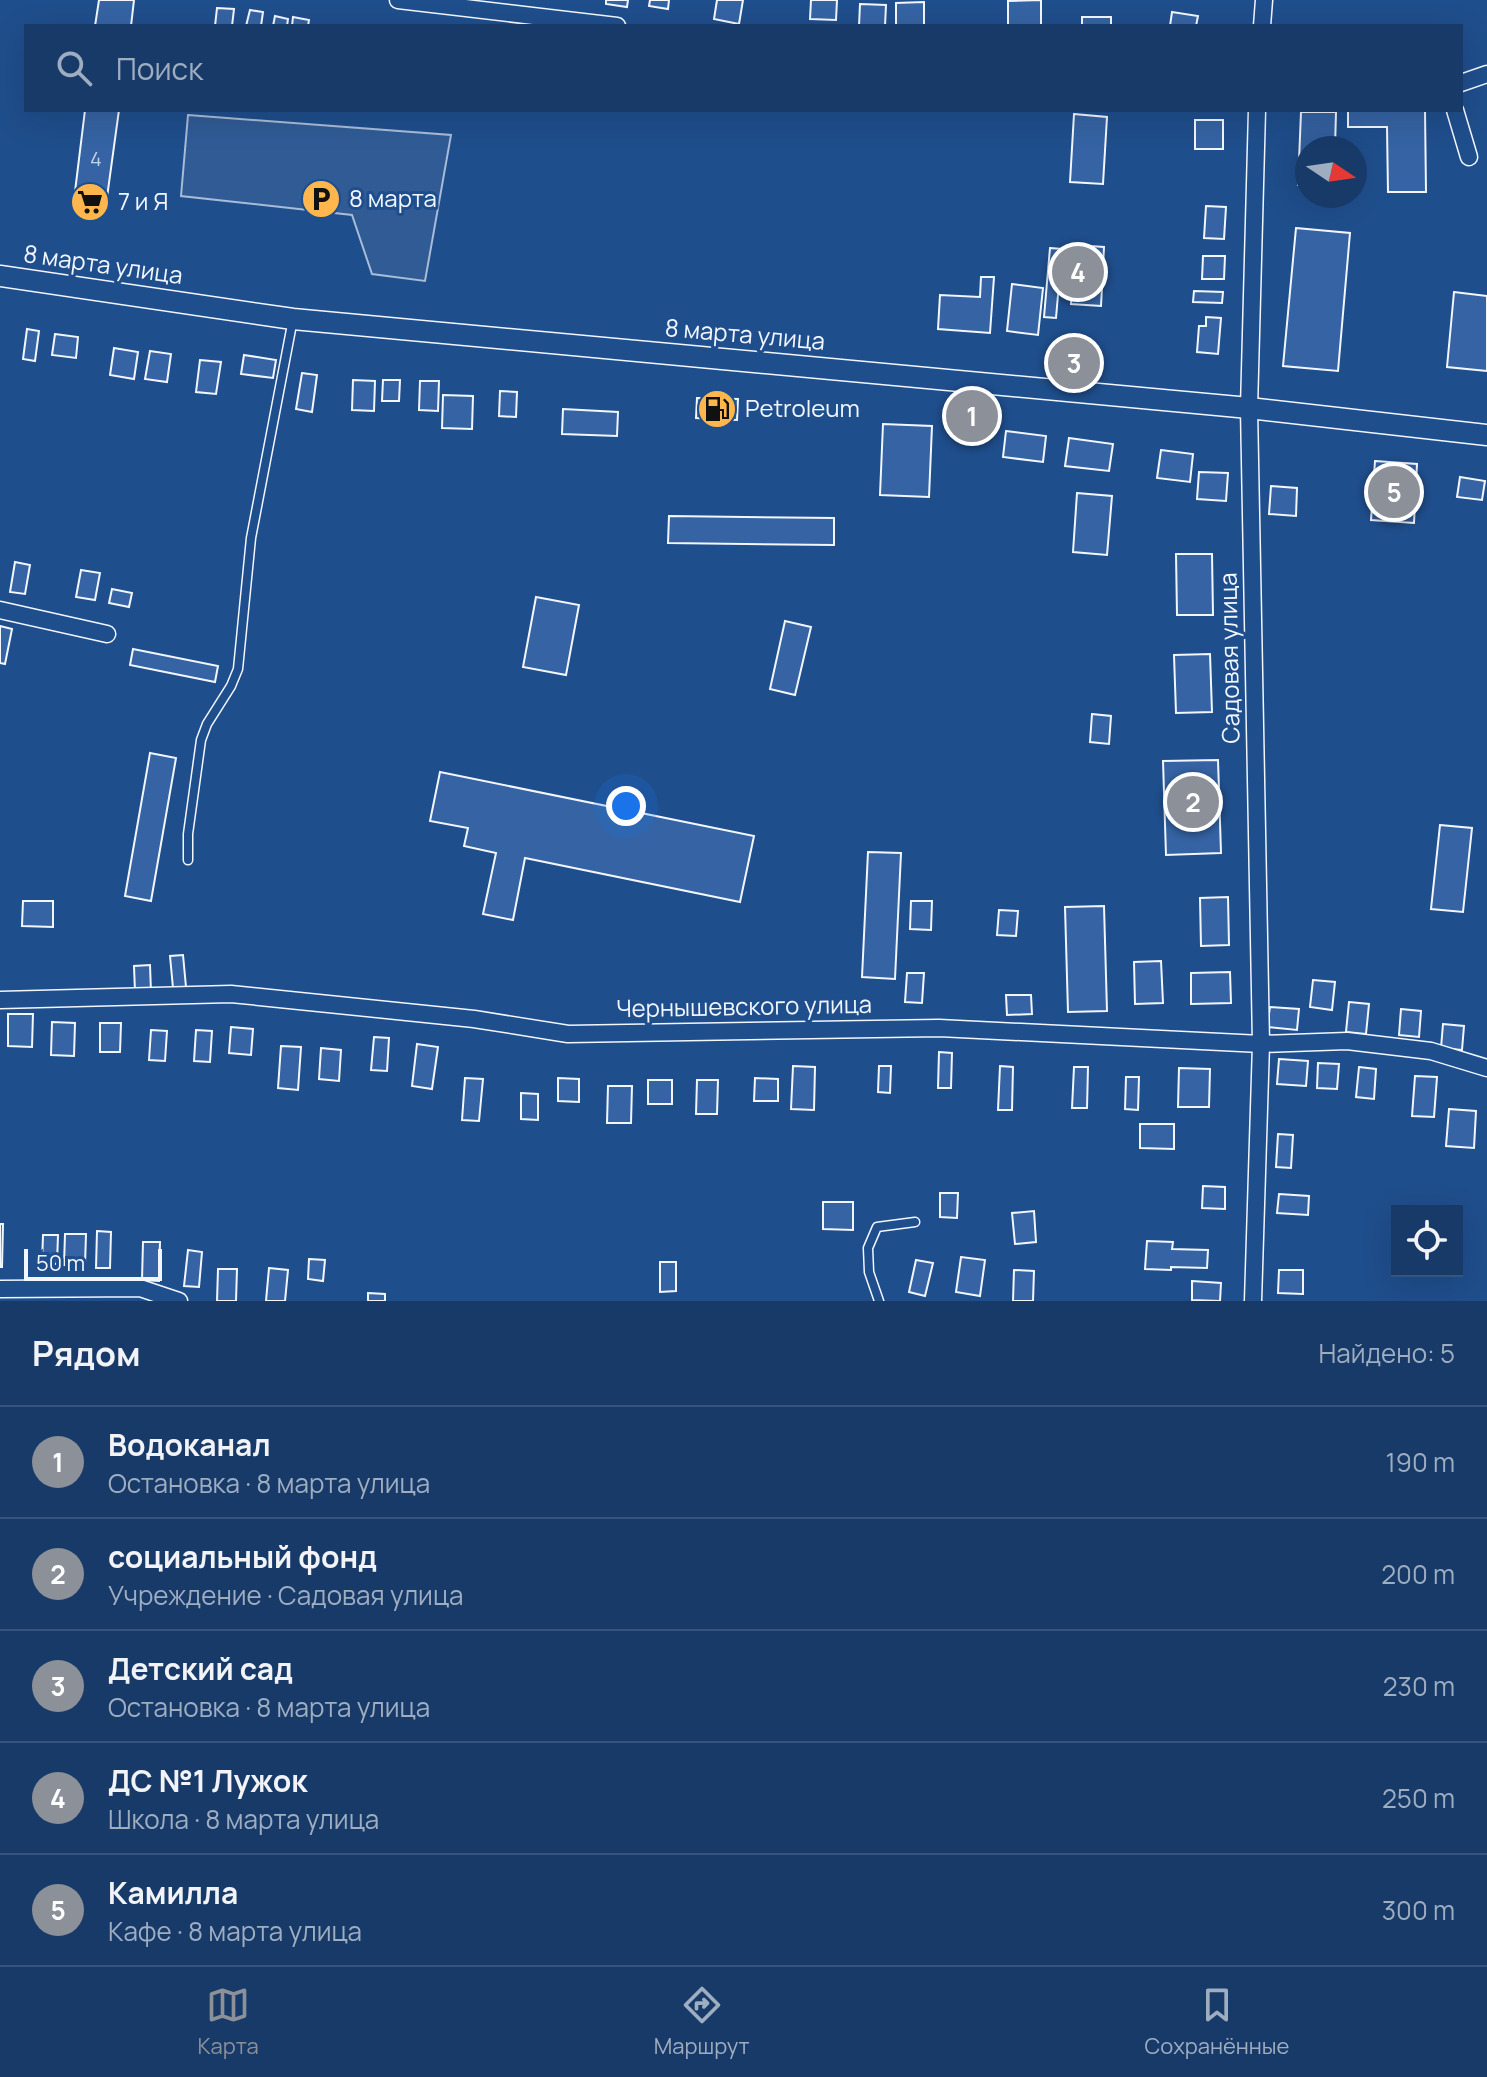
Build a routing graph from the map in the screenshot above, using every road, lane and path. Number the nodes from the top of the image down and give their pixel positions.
1 (398, 0) edge
2 (1264, 0) edge
3 (600, 24) edge
4 (1262, 24) edge
5 (1487, 74) edge
6 (1463, 82) edge
7 (1257, 112) edge
8 (1456, 112) edge
9 (1469, 157) dead end
10 (0, 276) edge
11 (293, 319) junction
12 (1249, 408) junction
13 (1487, 435) edge
14 (0, 610) edge
15 (107, 634) dead end
16 (188, 860) dead end
17 (0, 1000) edge
18 (1261, 1044) junction
19 (1487, 1068) edge
20 (915, 1222) dead end
21 (0, 1289) edge
22 (179, 1301) edge
23 (879, 1301) edge
24 (1253, 1301) edge

1 - 3 street
2 - 4 street
5 - 6 street
7 - 12 street, Садовая улица
8 - 9 street
10 - 11 street, 8 марта улица
11 - 12 street, 8 марта улица
11 - 16 lane
12 - 13 street, 8 марта улица
12 - 18 street, Садовая улица
14 - 15 street
17 - 18 street, Чернышевского улица
18 - 19 street, Чернышевского улица
18 - 24 street, Садовая улица
20 - 23 lane
21 - 22 street

